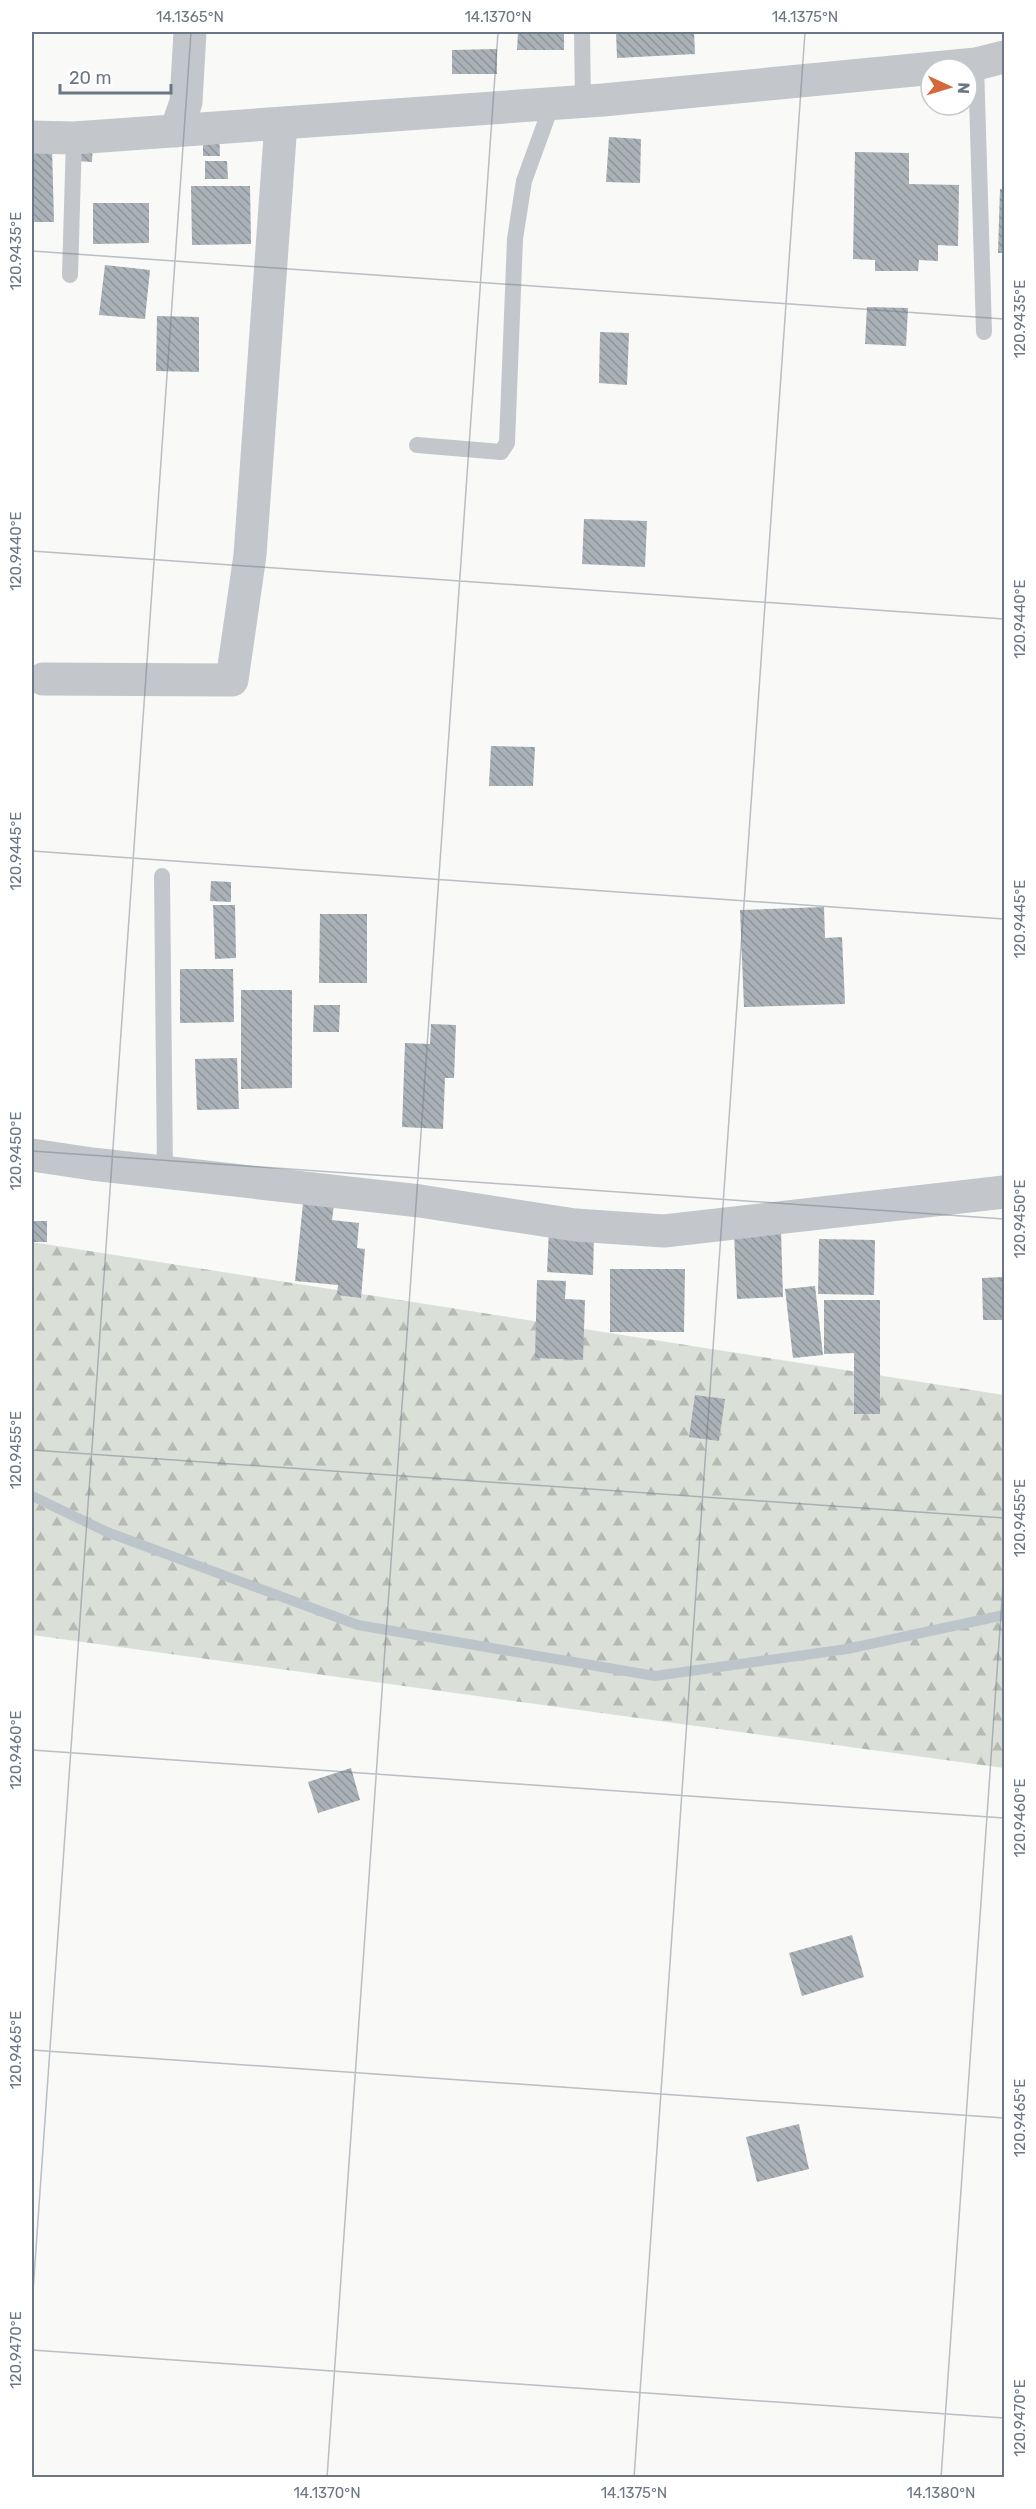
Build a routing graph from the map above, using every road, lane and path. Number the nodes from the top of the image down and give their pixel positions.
1 (190, 32) edge
2 (582, 32) edge
3 (990, 60) edge
4 (567, 102) junction
5 (281, 123) junction
6 (176, 131) junction
7 (32, 137) edge
8 (74, 138) junction
9 (70, 275) dead end
10 (984, 332) dead end
11 (417, 446) dead end
12 (37, 678) edge
13 (162, 876) dead end
14 (32, 1155) edge
15 (165, 1173) junction
16 (1005, 1191) edge

1 - 6 street
2 - 4 lane
3 - 4 street
3 - 10 lane
4 - 5 street
4 - 11 lane
5 - 6 street
5 - 12 street
6 - 8 street
7 - 8 street
8 - 9 lane
13 - 15 lane
14 - 15 street
15 - 16 street

